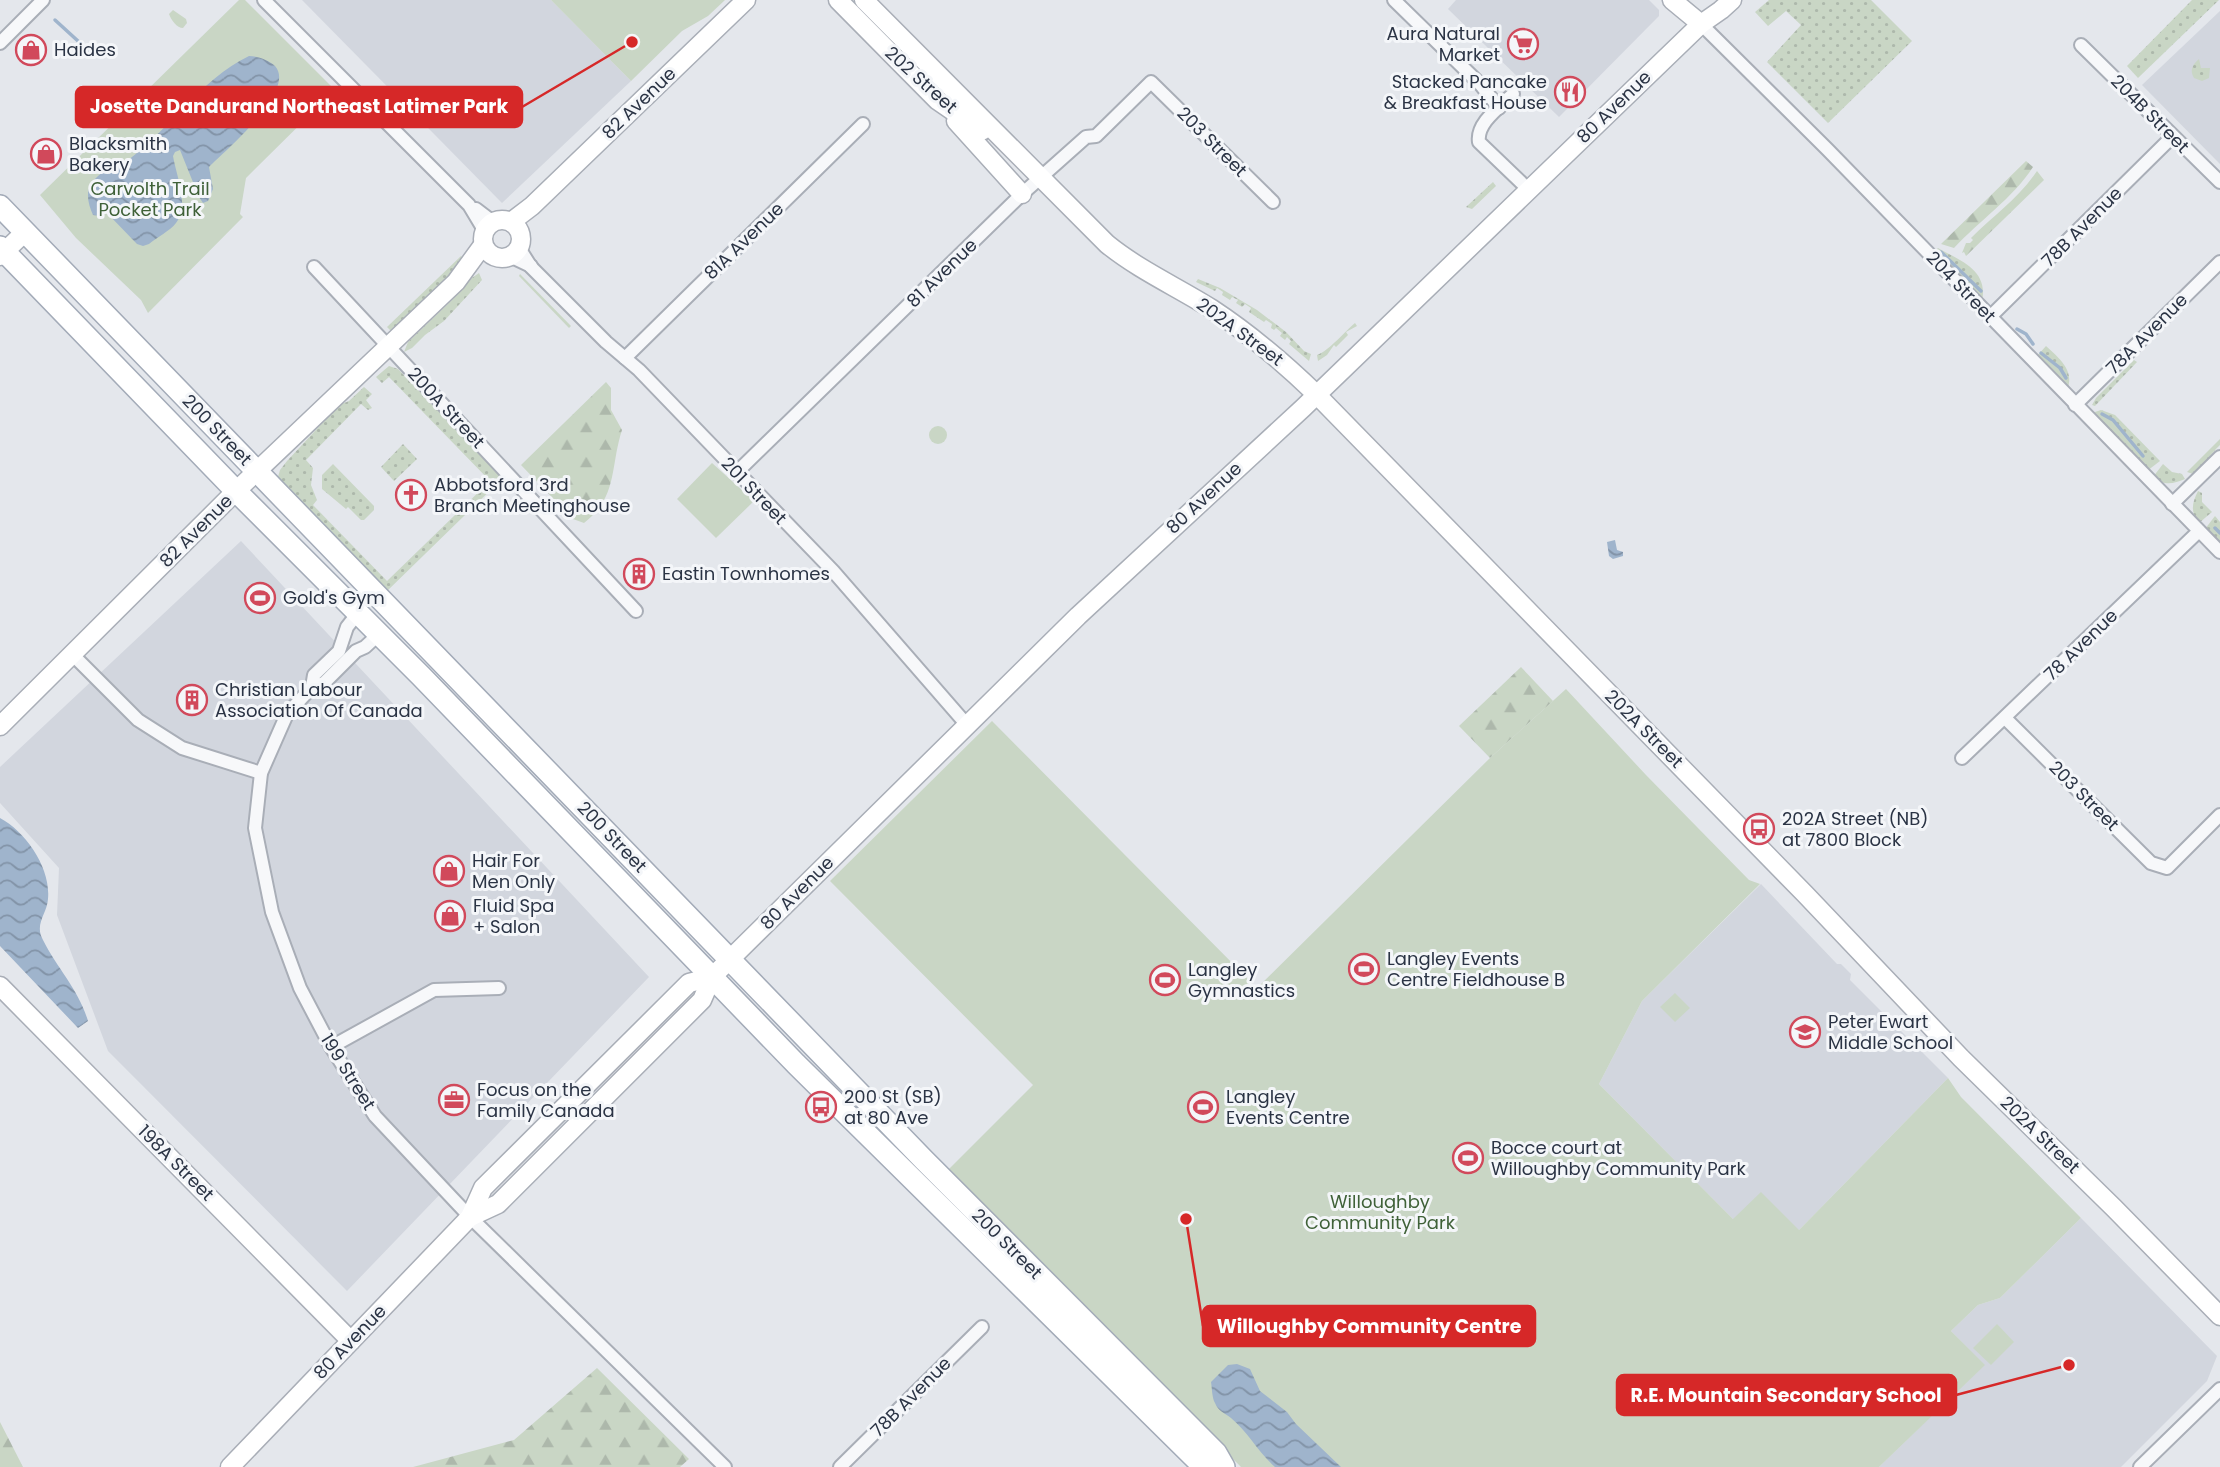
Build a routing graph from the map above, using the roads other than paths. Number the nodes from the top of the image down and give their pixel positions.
1 (43, 0) edge
2 (746, 0) edge
3 (838, 0) edge
4 (864, 0) edge
5 (1394, 0) edge
6 (1672, 0) edge
7 (1686, 0) edge
8 (1712, 0) edge
9 (1732, 0) edge
10 (267, 1) edge
11 (1700, 24) junction
12 (0, 43) edge
13 (2081, 45) dead end
14 (1152, 82) joint
15 (1513, 94) dead end
16 (937, 100) junction
17 (1499, 108) junction
18 (863, 124) dead end
19 (2172, 137) junction
20 (1012, 150) junction
21 (1040, 177) junction
22 (2220, 182) edge
23 (1529, 190) junction
24 (1022, 194) junction
25 (1273, 202) dead end
26 (0, 206) edge
27 (25, 232) junction
28 (502, 239) junction
29 (1, 251) edge
30 (2220, 262) edge
31 (314, 267) dead end
32 (1990, 317) junction
33 (388, 348) junction
34 (625, 358) junction
35 (1316, 394) junction
36 (2075, 405) junction
37 (2220, 457) edge
38 (257, 471) junction
39 (736, 473) junction
40 (236, 491) junction
41 (2172, 504) junction
42 (2199, 531) junction
43 (2220, 552) edge
44 (636, 611) dead end
45 (358, 613) junction
46 (379, 634) junction
47 (72, 654) junction
48 (312, 687) junction
49 (2005, 718) junction
50 (967, 725) junction
51 (0, 726) edge
52 (1962, 758) dead end
53 (261, 772) junction
54 (2220, 816) edge
55 (731, 960) junction
56 (712, 977) junction
57 (0, 986) edge
58 (499, 988) dead end
59 (331, 1047) junction
60 (470, 1217) junction
61 (2220, 1316) edge
62 (982, 1327) dead end
63 (351, 1341) junction
64 (2220, 1389) edge
65 (230, 1467) edge
66 (725, 1467) edge
67 (841, 1467) edge
68 (1204, 1467) edge
69 (1224, 1467) edge
70 (2140, 1467) edge

1 - 12 street
2 - 28 main road, 82 Avenue
3 - 16 main road, 202 Street
4 - 20 main road, 202 Street
5 - 17 street
6 - 11 main road, 204 Street
7 - 11 main road, 204 Street
8 - 11 main road, 80 Avenue
9 - 11 main road, 80 Avenue
10 - 28 street, 201 Street
11 - 23 main road, 80 Avenue
11 - 32 street, 204 Street
13 - 19 street, 204B Street
14 - 21 street, 81 Avenue
14 - 25 street, 203 Street
15 - 17 street
16 - 20 main road, 202 Street
16 - 24 main road
17 - 23 street
18 - 34 street, 81A Avenue
19 - 22 street, 204B Street
19 - 32 street, 78B Avenue
20 - 21 main road, 202 Street
21 - 24 street, 81 Avenue
21 - 35 main road, 202A Street
23 - 35 main road, 80 Avenue
24 - 39 street, 81 Avenue
26 - 27 main road, 200 Street
27 - 29 main road
27 - 38 main road, 200 Street
28 - 33 main road, 82 Avenue
28 - 34 street, 201 Street
29 - 40 main road, 200 Street
30 - 36 street, 78A Avenue
31 - 33 street, 200A Street
32 - 36 street, 204 Street
33 - 38 main road, 82 Avenue
33 - 44 street, 200A Street
34 - 39 street, 201 Street
35 - 50 main road, 80 Avenue
35 - 61 main road, 202A Street
36 - 41 street, 204 Street
37 - 41 street
38 - 40 main road, 82 Avenue
38 - 55 main road, 200 Street
39 - 50 street, 201 Street
40 - 45 main road, 200 Street
40 - 47 main road, 82 Avenue
41 - 42 street, 204 Street
42 - 43 street, 204 Street
42 - 49 street, 78 Avenue
45 - 46 main road, 200 Street
45 - 48 street
46 - 48 street
46 - 56 main road, 200 Street
47 - 51 main road, 82 Avenue
47 - 53 street
48 - 53 street
49 - 52 street, 78 Avenue
49 - 54 street, 203 Street
50 - 55 main road, 80 Avenue
53 - 59 street, 199 Street
55 - 56 main road, 80 Avenue
55 - 69 main road, 200 Street
56 - 60 main road, 80 Avenue
56 - 68 main road, 200 Street
57 - 63 main road, 198A Street
58 - 59 street
59 - 60 street, 199 Street
60 - 63 main road, 80 Avenue
60 - 66 street, 199 Street
62 - 67 street, 78B Avenue
63 - 65 main road, 80 Avenue
64 - 70 street

